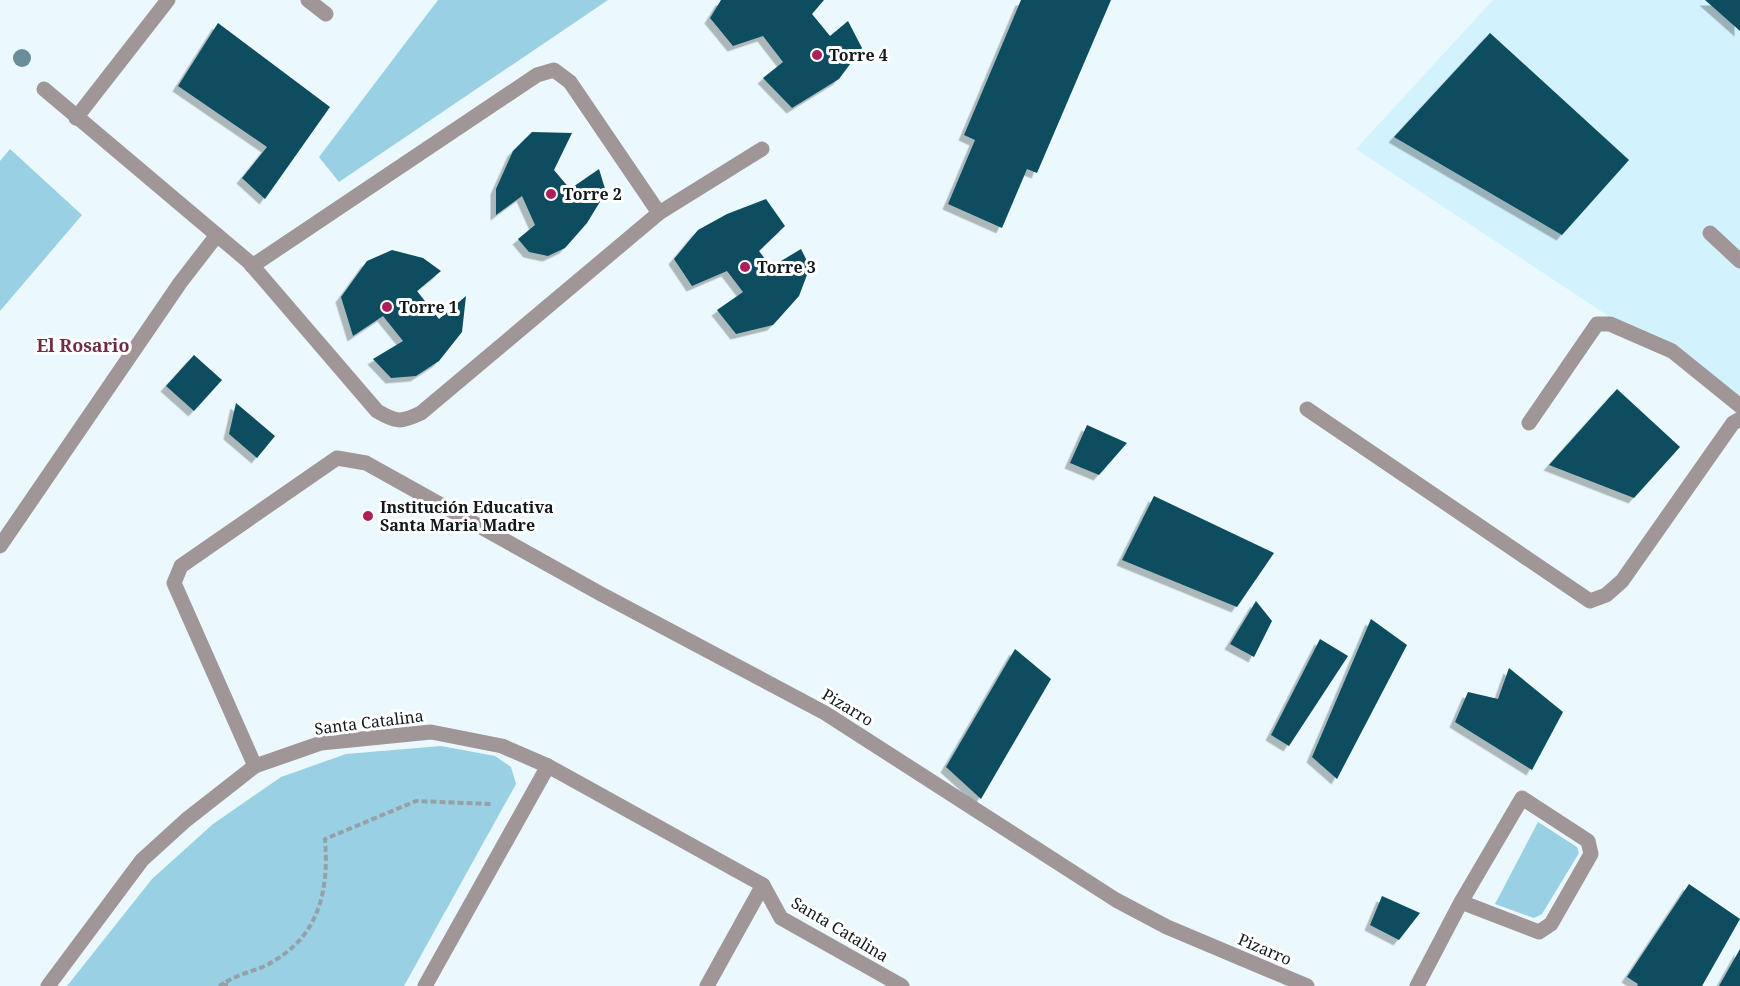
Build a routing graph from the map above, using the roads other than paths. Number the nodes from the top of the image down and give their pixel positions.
1 (168, 0) edge
2 (308, 0) edge
3 (326, 14) dead end
4 (44, 89) dead end
5 (76, 118) junction
6 (762, 149) dead end
7 (659, 213) junction
8 (1710, 233) dead end
9 (217, 235) junction
10 (1740, 261) edge
11 (252, 266) junction
12 (1740, 406) edge
13 (1307, 409) dead end
14 (1740, 419) edge
15 (1529, 423) dead end
16 (0, 546) edge
17 (255, 766) junction
18 (548, 766) junction
19 (763, 885) junction
20 (1461, 902) junction
21 (48, 986) edge
22 (425, 986) edge
23 (707, 986) edge
24 (902, 986) edge
25 (1307, 986) edge
26 (1417, 986) edge

1 - 5 street
2 - 3 street
4 - 5 street
5 - 9 street
6 - 7 street
7 - 11 street
7 - 11 street
8 - 10 street
9 - 11 street
9 - 16 street
12 - 15 street
13 - 14 street
17 - 18 street, Santa Catalina
17 - 21 street, Santa Catalina
17 - 25 street, Pizarro
18 - 19 street, Santa Catalina
18 - 22 street
19 - 23 street
19 - 24 street, Santa Catalina
20 - 20 street
20 - 26 street

